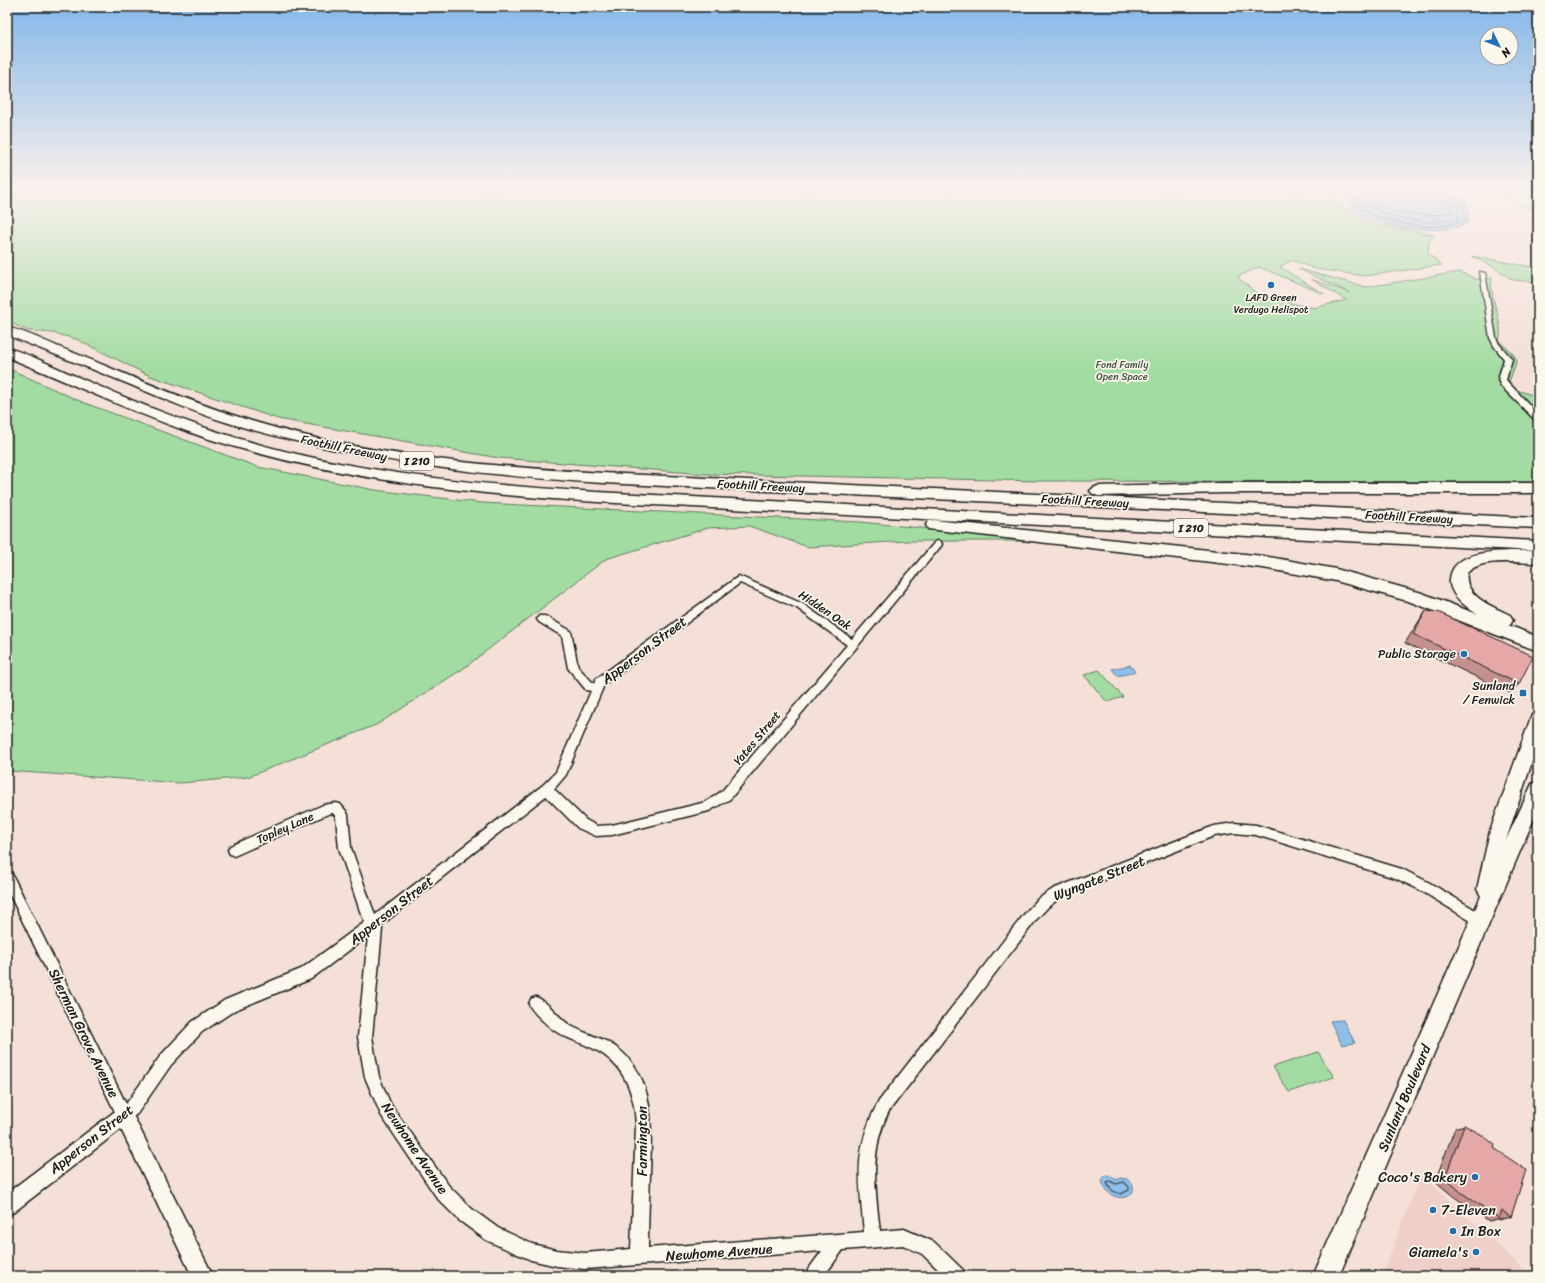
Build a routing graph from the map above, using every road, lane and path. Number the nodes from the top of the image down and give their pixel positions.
1 (1482, 274) dead end
2 (7, 331) edge
3 (7, 352) edge
4 (1538, 418) edge
5 (1538, 488) edge
6 (847, 490) junction
7 (845, 509) junction
8 (1538, 524) edge
9 (938, 544) dead end
10 (1538, 546) edge
11 (1538, 558) edge
12 (739, 579) joint
13 (542, 619) dead end
14 (1538, 636) edge
15 (853, 644) junction
16 (1538, 644) edge
17 (597, 688) junction
18 (1538, 720) edge
19 (547, 789) junction
20 (1538, 789) edge
21 (336, 808) joint
22 (234, 850) dead end
23 (7, 876) edge
24 (1479, 919) junction
25 (373, 924) junction
26 (536, 1004) dead end
27 (124, 1115) junction
28 (7, 1204) edge
29 (874, 1238) junction
30 (839, 1242) junction
31 (639, 1258) junction
32 (203, 1276) edge
33 (814, 1276) edge
34 (958, 1276) edge
35 (1326, 1276) edge

1 - 4 street
2 - 6 highway, Foothill Freeway / I 210
3 - 7 highway, Foothill Freeway / I 210
5 - 6 highway
6 - 8 highway, Foothill Freeway / I 210
7 - 10 highway, Foothill Freeway / I 210
7 - 16 highway
9 - 15 street, Yates Street
11 - 14 highway
12 - 15 street, Hidden Oak
12 - 17 street, Apperson Street
13 - 17 street
15 - 19 street, Yates Street
17 - 19 street, Apperson Street
18 - 24 main road, Sunland Boulevard
19 - 25 street, Apperson Street
20 - 24 main road, Sunland Boulevard
21 - 22 street, Topley Lane
21 - 25 street, Newhome Avenue
23 - 27 street, Sherman Grove Avenue
24 - 29 street, Wyngate Street
24 - 35 main road, Sunland Boulevard
25 - 27 street, Apperson Street
25 - 31 street, Newhome Avenue
26 - 31 street, Farmington
27 - 28 street, Apperson Street
27 - 32 street, Sherman Grove Avenue
29 - 30 street, Newhome Avenue
29 - 34 street, Newhome Avenue
30 - 31 street, Newhome Avenue
30 - 33 street

